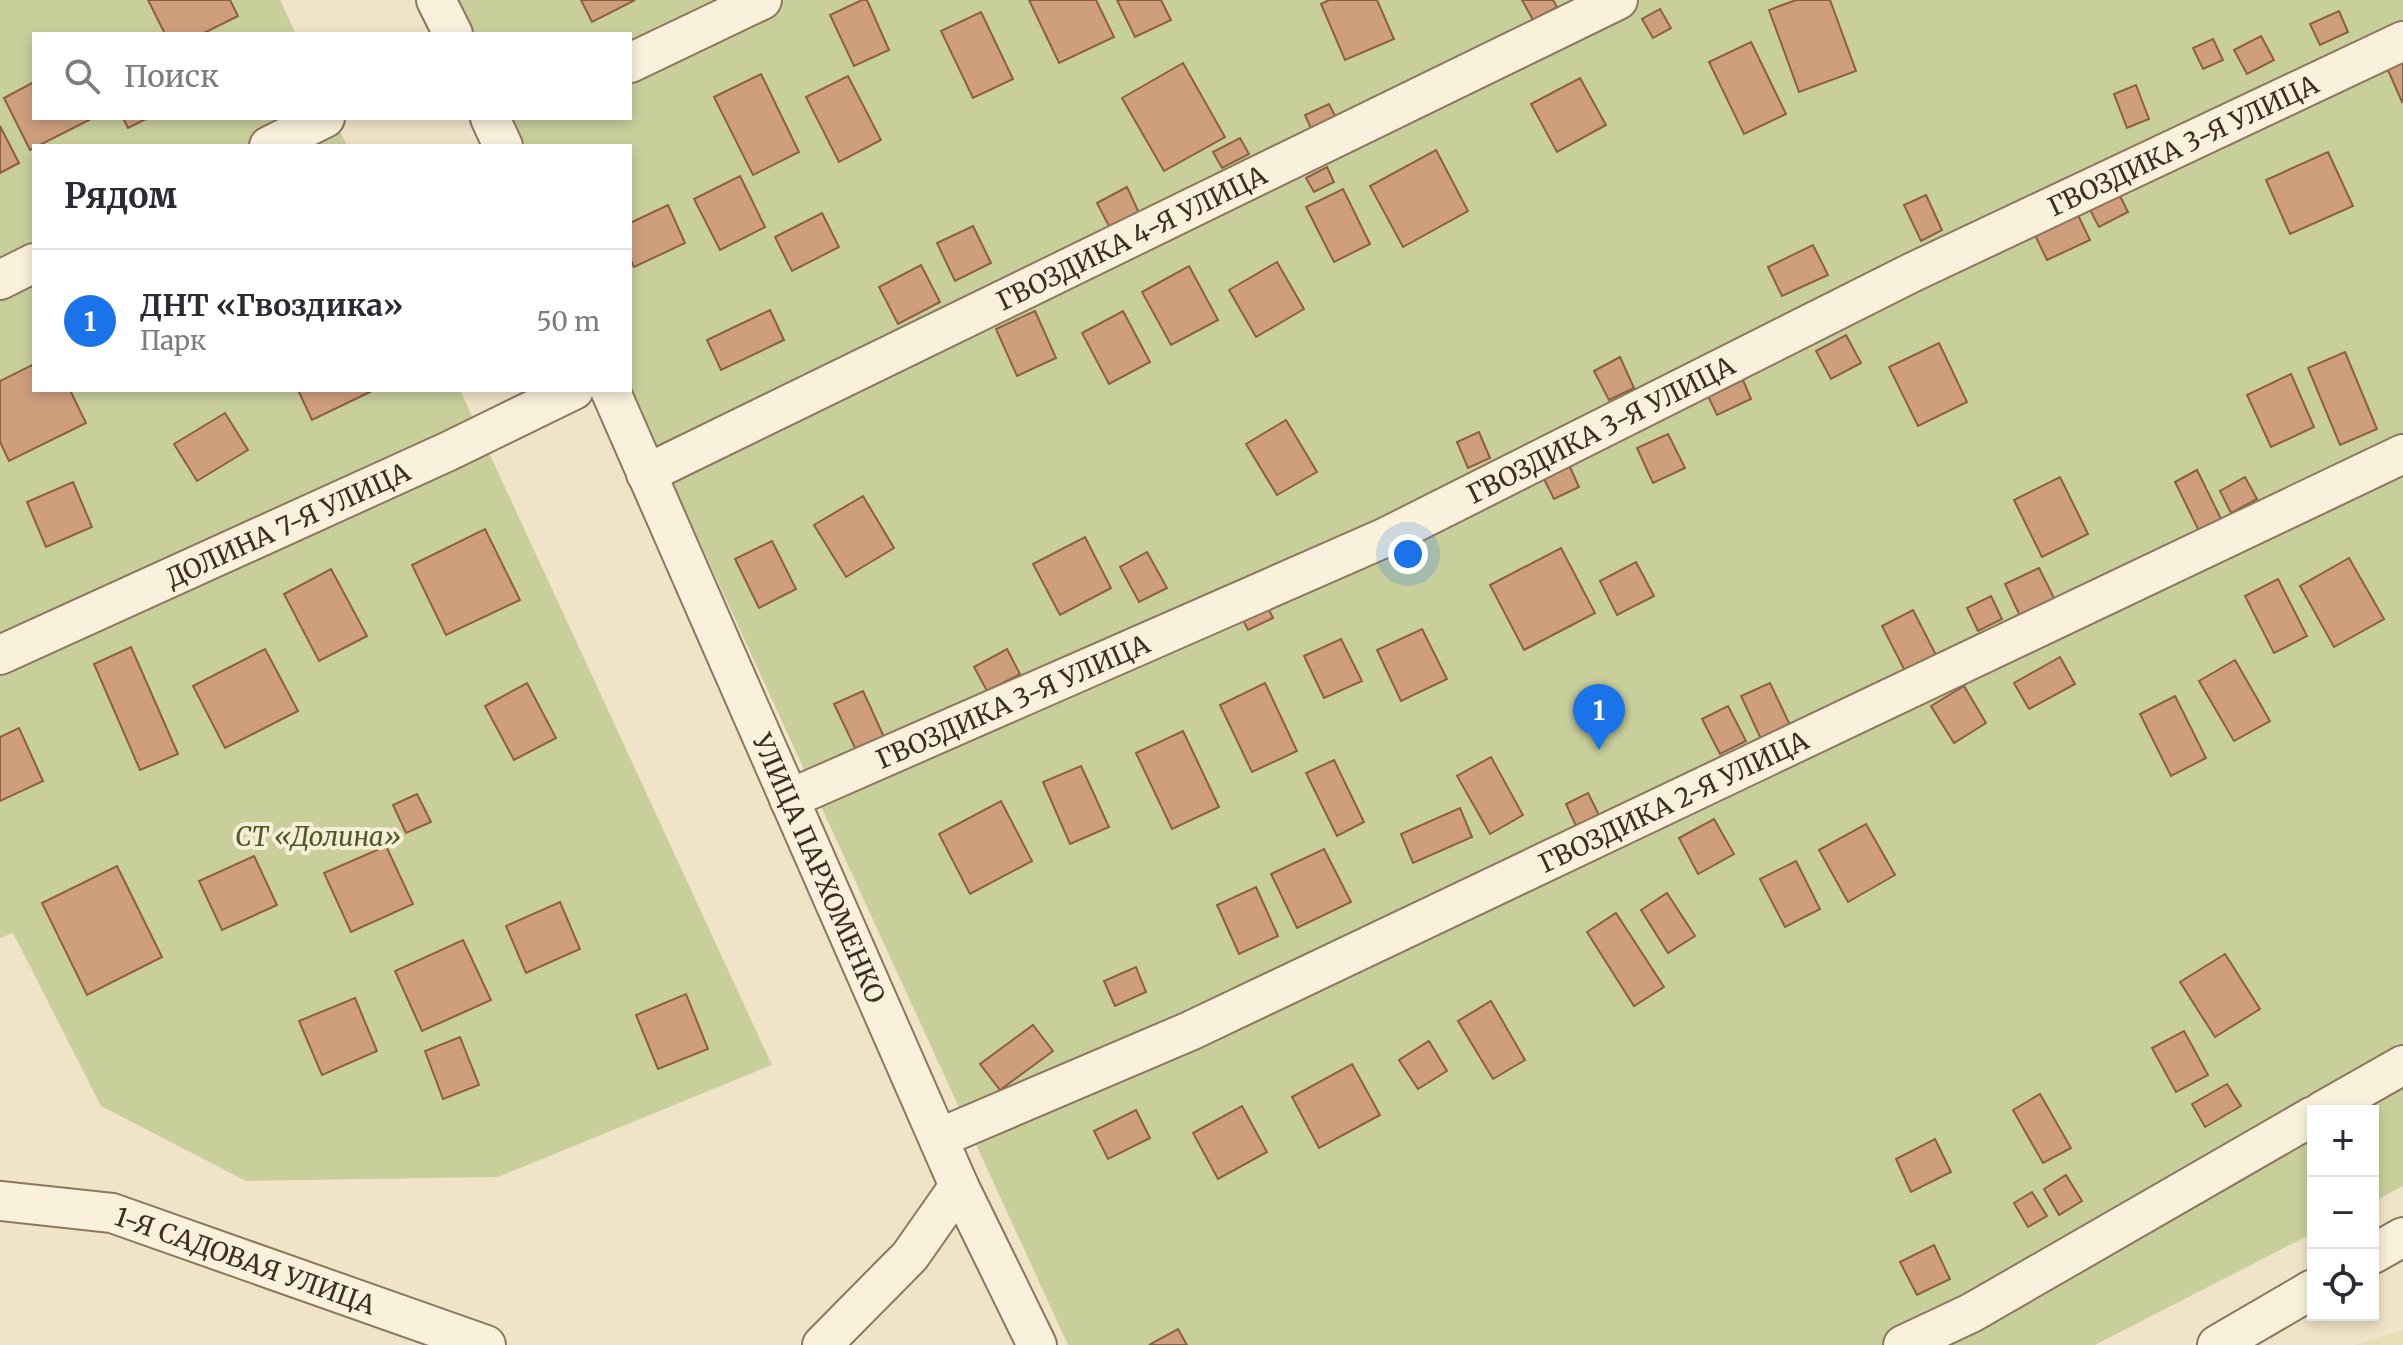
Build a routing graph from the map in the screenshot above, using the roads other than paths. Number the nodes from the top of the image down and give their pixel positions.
1 (436, 0) edge
2 (762, 0) edge
3 (1618, 0) edge
4 (452, 32) edge
5 (2403, 41) edge
6 (632, 62) edge
7 (321, 120) edge
8 (273, 144) edge
9 (32, 264) edge
10 (0, 280) edge
11 (570, 392) edge
12 (611, 392) edge
13 (2403, 454) edge
14 (646, 474) junction
15 (0, 655) edge
16 (789, 799) junction
17 (2403, 1065) edge
18 (2333, 1105) edge
19 (2307, 1119) edge
20 (939, 1138) junction
21 (959, 1186) junction
22 (0, 1201) edge
23 (2403, 1237) edge
24 (2379, 1251) edge
25 (2307, 1292) edge
26 (486, 1345) edge
27 (822, 1345) edge
28 (1037, 1345) edge
29 (1903, 1345) edge
30 (2217, 1345) edge

1 - 4 street
2 - 6 street
3 - 14 street, ГВОЗДИКА 4-Я УЛИЦА
5 - 16 street, ГВОЗДИКА 3-Я УЛИЦА
7 - 8 street
9 - 10 street
11 - 15 street, ДОЛИНА 7-Я УЛИЦА
12 - 14 street, УЛИЦА ПАРХОМЕНКО
13 - 20 street, ГВОЗДИКА 2-Я УЛИЦА
14 - 16 street, УЛИЦА ПАРХОМЕНКО
16 - 20 street, УЛИЦА ПАРХОМЕНКО
17 - 18 street
19 - 29 street
20 - 21 street, УЛИЦА ПАРХОМЕНКО
21 - 27 street
21 - 28 street, УЛИЦА ПАРХОМЕНКО
22 - 26 street, 1-Я САДОВАЯ УЛИЦА
23 - 24 street
25 - 30 street

